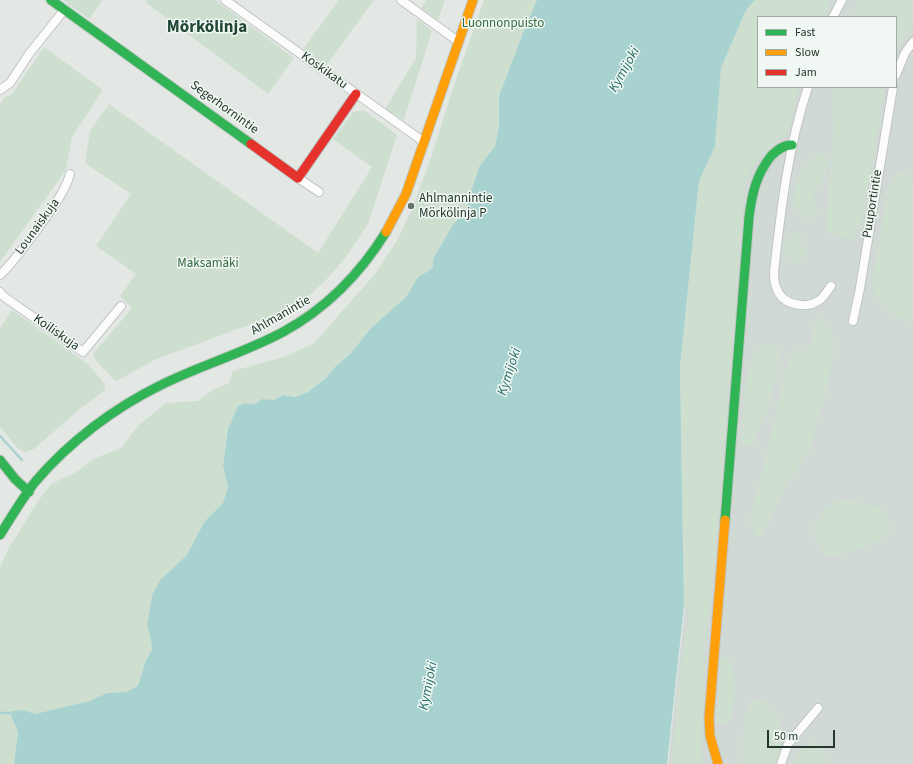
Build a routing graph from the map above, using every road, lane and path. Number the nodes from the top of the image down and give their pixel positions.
1 (51, 0) edge
2 (225, 0) edge
3 (401, 0) edge
4 (473, 0) edge
5 (842, 0) edge
6 (64, 9) junction
7 (834, 16) edge
8 (459, 42) junction
9 (913, 42) edge
10 (897, 73) edge
11 (808, 88) edge
12 (893, 88) edge
13 (0, 90) edge
14 (356, 94) junction
15 (424, 142) junction
16 (792, 145) junction
17 (70, 174) dead end
18 (298, 178) junction
19 (319, 192) dead end
20 (0, 276) edge
21 (831, 286) dead end
22 (0, 292) edge
23 (121, 306) dead end
24 (853, 321) dead end
25 (0, 460) edge
26 (29, 492) junction
27 (0, 535) edge
28 (818, 708) dead end
29 (718, 764) edge
30 (781, 764) edge

1 - 6 street, Segerhornintie
2 - 14 street, Koskikatu
3 - 8 street
4 - 8 street, Ahlmanintie
5 - 7 street
6 - 13 street
6 - 18 street, Segerhornintie
8 - 15 street, Ahlmanintie
9 - 10 street
11 - 16 street
12 - 24 street, Puuportintie
14 - 15 street, Koskikatu
14 - 18 street
15 - 26 street, Ahlmanintie
16 - 21 street
16 - 29 street
17 - 20 street, Lounaiskuja
18 - 19 street
22 - 23 street, Koiliskuja
25 - 26 street
26 - 27 street, Ahlmanintie
28 - 30 street

